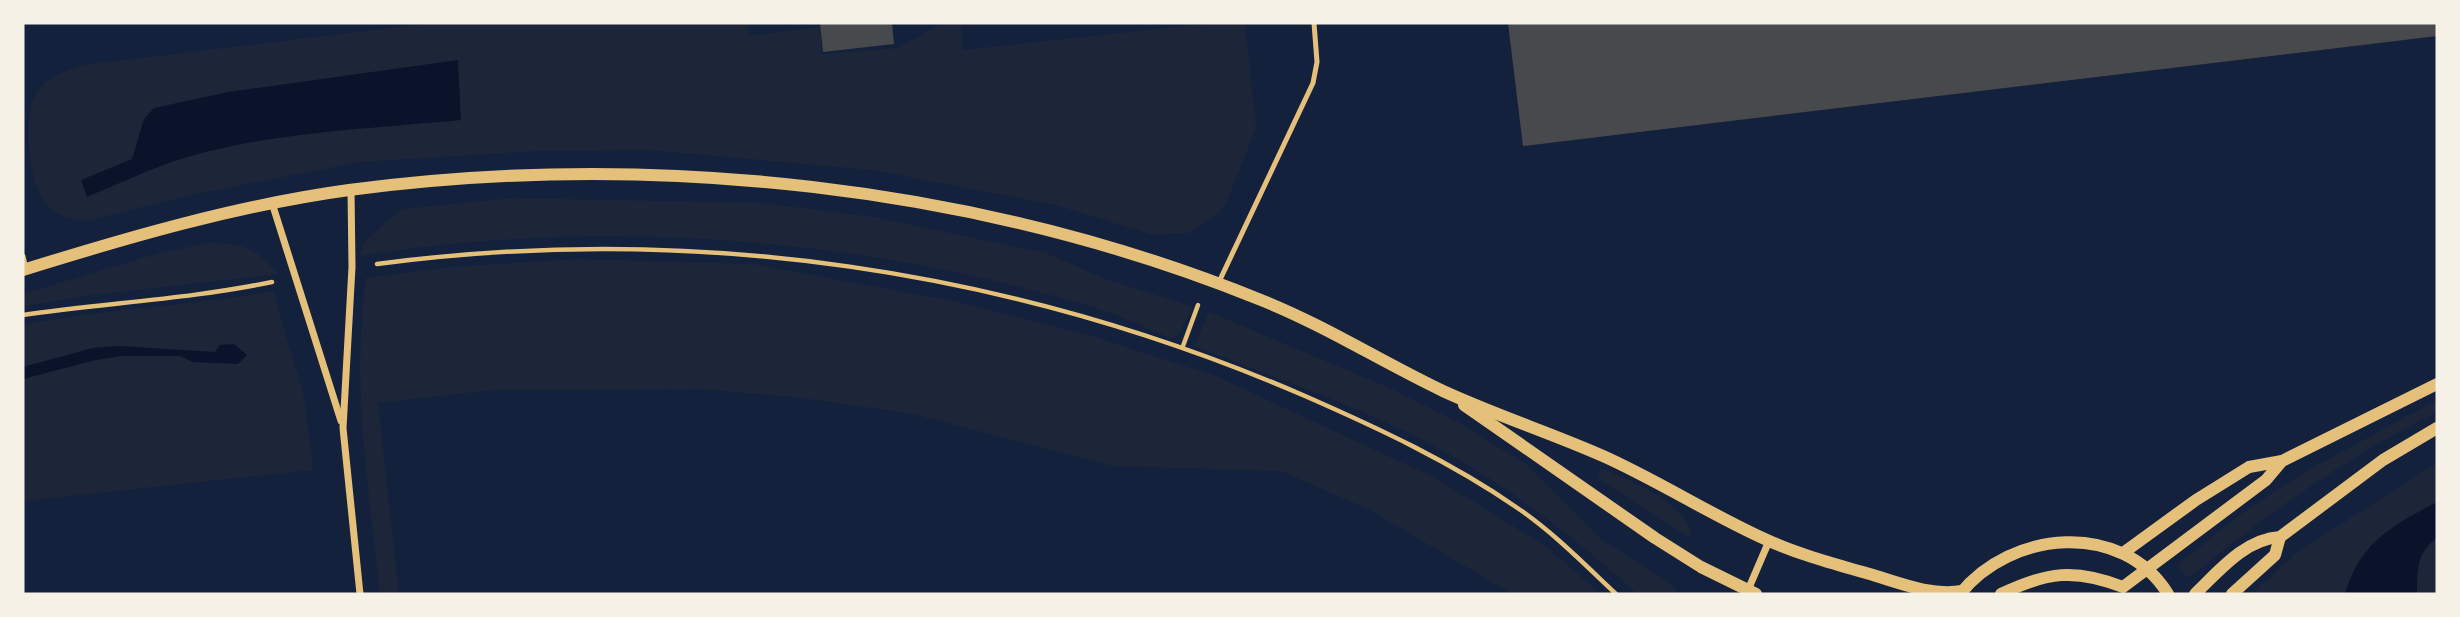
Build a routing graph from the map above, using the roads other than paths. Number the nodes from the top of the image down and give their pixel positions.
1 (1314, 23) edge
2 (351, 190) junction
3 (272, 203) junction
4 (24, 265) edge
5 (1217, 284) junction
6 (2437, 384) edge
7 (1444, 391) junction
8 (343, 428) junction
9 (2437, 428) edge
10 (2282, 461) junction
11 (2280, 537) junction
12 (1769, 541) junction
13 (2123, 553) junction
14 (2148, 569) junction
15 (1750, 593) edge
16 (1961, 593) edge
17 (360, 594) edge
18 (2001, 594) edge
19 (2168, 594) edge
20 (2195, 594) edge
21 (2232, 594) edge

1 - 5 lane
2 - 3 street
2 - 5 street
2 - 8 street
3 - 4 street
3 - 8 street
5 - 7 street
6 - 10 street
7 - 12 street
7 - 15 street
8 - 17 street
9 - 11 street
10 - 13 street
10 - 14 street
11 - 20 street
11 - 21 street
12 - 15 street
12 - 16 street
13 - 14 street
13 - 16 street
14 - 18 street
14 - 19 street

